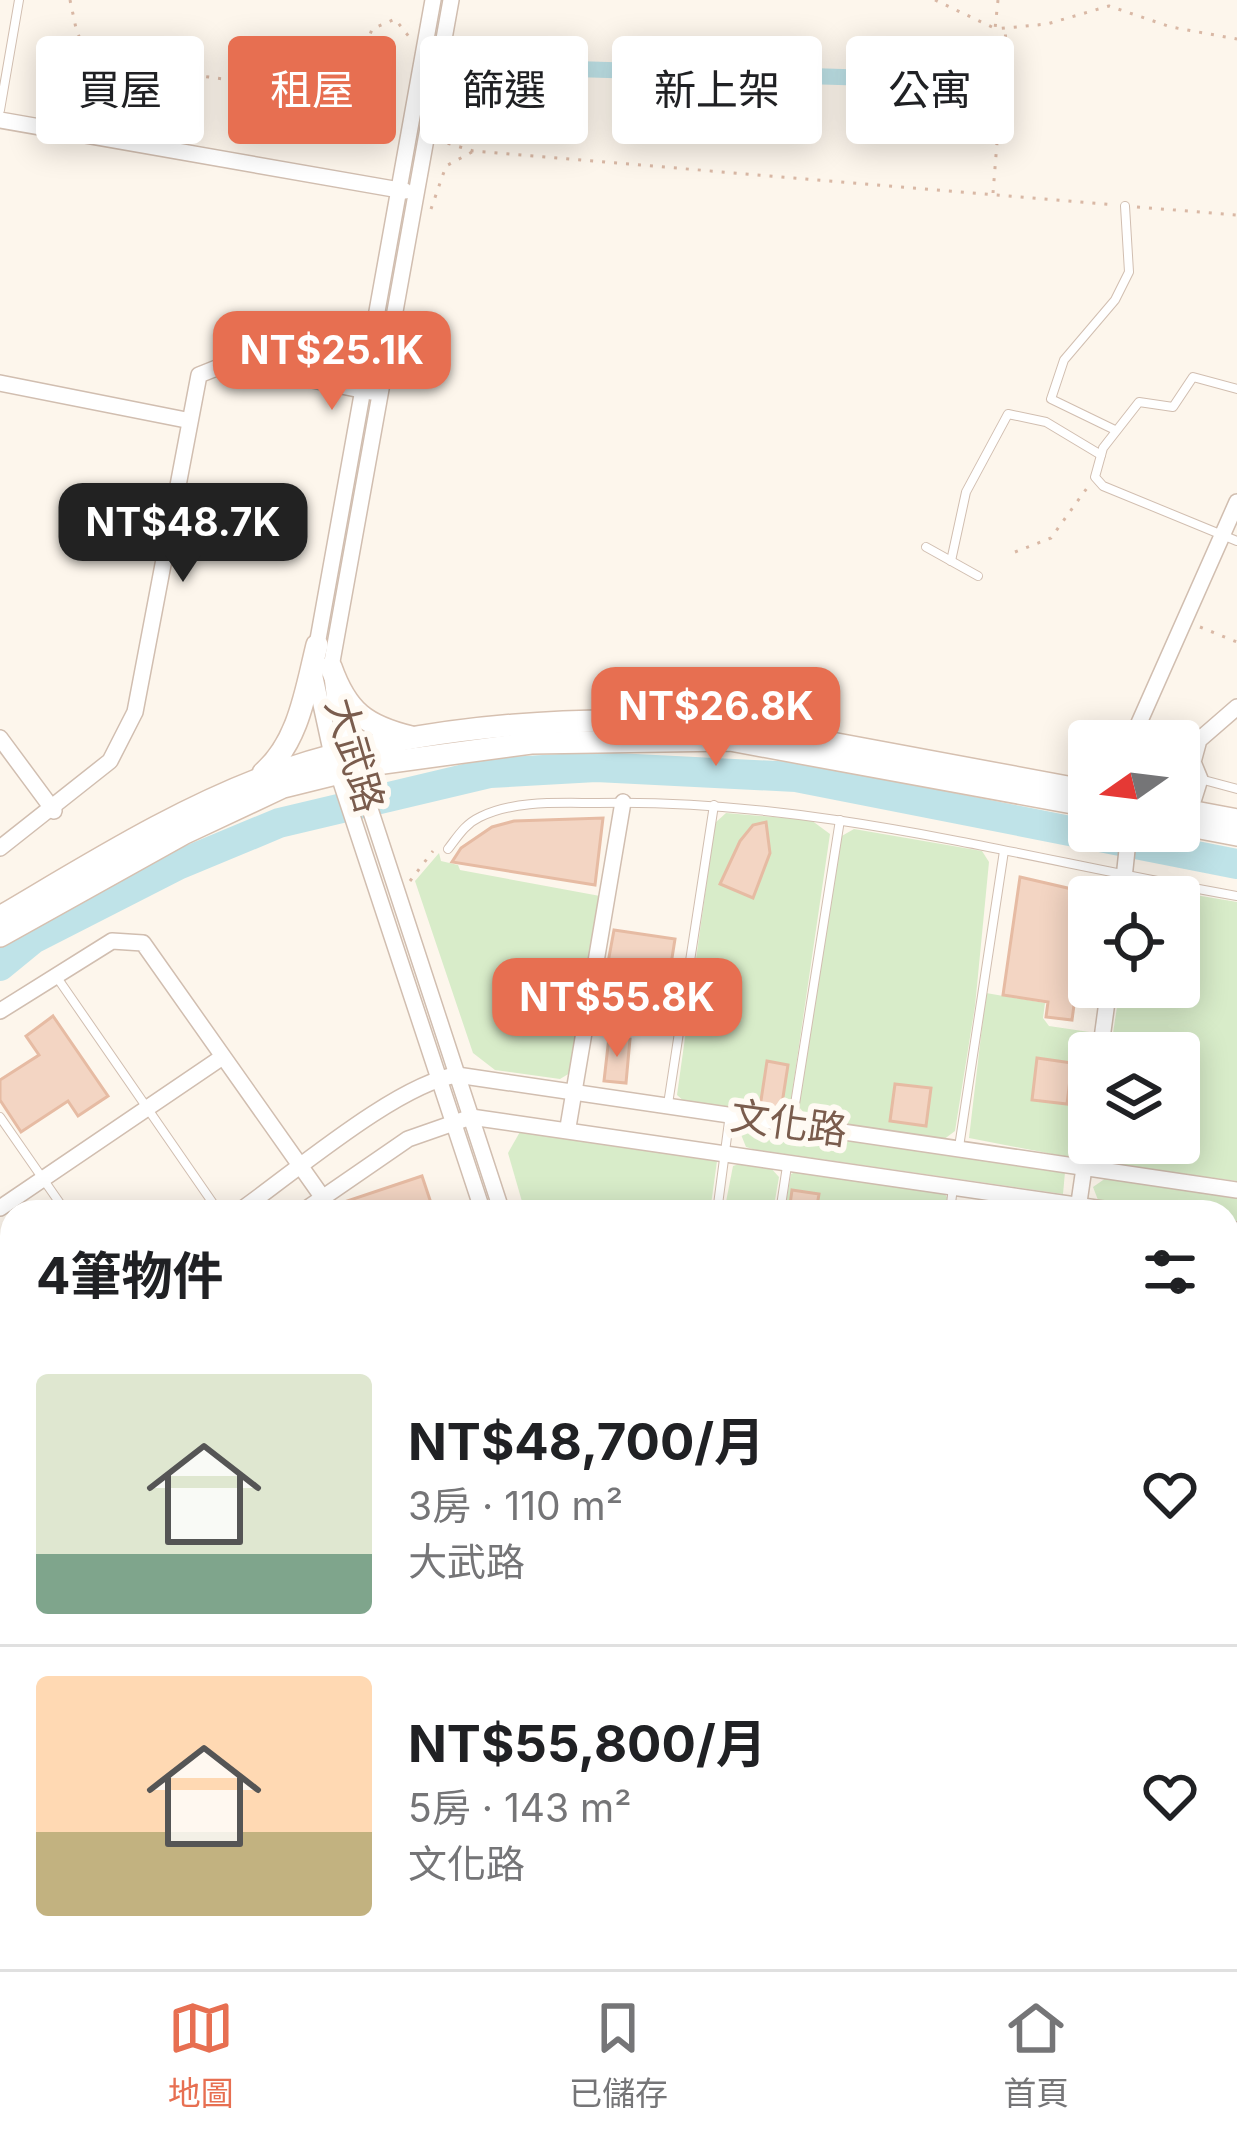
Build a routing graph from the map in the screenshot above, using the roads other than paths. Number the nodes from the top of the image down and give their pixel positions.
1 (19, 0) edge
2 (434, 0) edge
3 (451, 0) edge
4 (0, 110) edge
5 (0, 120) edge
6 (395, 190) junction
7 (413, 191) junction
8 (1125, 206) road end
9 (0, 383) edge
10 (1237, 389) edge
11 (369, 392) junction
12 (186, 420) junction
13 (1115, 430) junction
14 (1101, 455) junction
15 (1237, 502) edge
16 (1230, 538) edge
17 (926, 547) dead end
18 (951, 561) junction
19 (978, 576) dead end
20 (316, 645) junction
21 (331, 668) junction
22 (1237, 707) edge
23 (1141, 720) edge
24 (0, 738) edge
25 (1200, 738) edge
26 (424, 740) junction
27 (347, 770) junction
28 (1200, 779) edge
29 (254, 782) junction
30 (1068, 786) edge
31 (1237, 789) edge
32 (623, 802) junction
33 (1068, 802) edge
34 (714, 805) junction
35 (54, 811) junction
36 (1200, 817) edge
37 (840, 820) junction
38 (1237, 820) edge
39 (1200, 822) edge
40 (1237, 835) edge
41 (0, 848) edge
42 (448, 849) road end
43 (1004, 851) junction
44 (1128, 852) edge
45 (1126, 870) junction
46 (1125, 876) edge
47 (1237, 896) edge
48 (0, 917) edge
49 (0, 936) edge
50 (56, 975) junction
51 (0, 1011) edge
52 (221, 1058) junction
53 (448, 1076) junction
54 (576, 1089) junction
55 (668, 1104) junction
56 (146, 1108) junction
57 (730, 1114) junction
58 (0, 1117) edge
59 (472, 1117) junction
60 (454, 1122) junction
61 (793, 1123) junction
62 (568, 1127) junction
63 (959, 1148) junction
64 (727, 1150) junction
65 (788, 1162) junction
66 (1084, 1164) edge
67 (302, 1167) junction
68 (1084, 1167) junction
69 (43, 1178) junction
70 (954, 1185) junction
71 (1237, 1190) edge
72 (322, 1198) junction
73 (11, 1200) edge
74 (58, 1200) edge
75 (211, 1200) edge
76 (255, 1200) edge
77 (319, 1200) edge
78 (479, 1200) edge
79 (498, 1200) edge
80 (719, 1200) edge
81 (782, 1200) edge
82 (952, 1200) edge
83 (1035, 1200) edge
84 (1079, 1200) edge

1 - 4 lane
2 - 6 street, 大武路
3 - 7 street, 大武路
5 - 6 street
6 - 7 street
6 - 11 street, 大武路
7 - 11 street, 大武路
8 - 13 lane
9 - 12 street
10 - 13 lane
11 - 12 street
11 - 20 street, 大武路
11 - 21 street, 大武路
12 - 35 street
13 - 14 lane
14 - 16 lane
14 - 18 lane
15 - 16 street
16 - 23 street
17 - 18 lane
18 - 19 lane
20 - 27 street, 大武路
20 - 29 street
21 - 26 street
21 - 27 street, 大武路
22 - 25 street
24 - 35 street
26 - 27 street
26 - 30 street
27 - 29 street
27 - 33 street
27 - 49 street
27 - 53 street, 大武路
27 - 53 street, 大武路
28 - 31 lane
29 - 48 street
32 - 34 lane
32 - 42 lane
32 - 54 street
34 - 37 lane
34 - 55 lane
35 - 41 street
36 - 38 street
37 - 43 lane
37 - 61 lane
39 - 40 street
43 - 45 lane
43 - 63 lane
44 - 45 street
45 - 46 street
45 - 47 lane
50 - 51 street
50 - 52 street
50 - 56 lane
52 - 56 street
52 - 67 street
53 - 54 street, 文化路
53 - 59 street, 大武路
53 - 60 street, 大武路
53 - 67 street
54 - 55 street, 文化路
54 - 62 street
55 - 57 street, 文化路
56 - 69 street
56 - 75 lane
57 - 61 street, 文化路
57 - 64 lane
58 - 69 lane
59 - 60 street
59 - 62 street
59 - 79 street, 大武路
60 - 72 street
60 - 78 street, 大武路
61 - 63 street, 文化路
62 - 64 street
63 - 68 street, 文化路
64 - 65 street
64 - 80 lane
65 - 70 street
65 - 81 lane
66 - 68 street
67 - 72 street
67 - 76 street
68 - 71 street, 文化路
68 - 84 street
69 - 73 street
69 - 74 lane
70 - 82 lane
70 - 83 street
72 - 77 street

